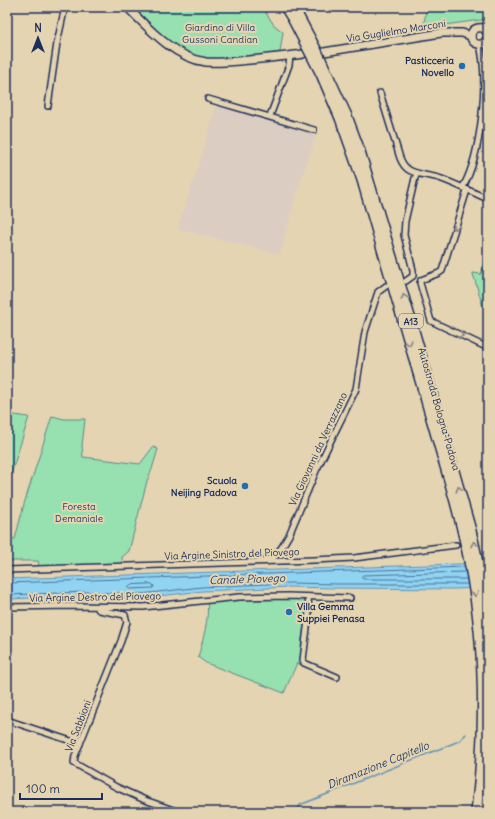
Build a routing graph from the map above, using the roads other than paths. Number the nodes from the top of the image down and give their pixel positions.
1 (65, 7) edge
2 (127, 7) edge
3 (286, 7) edge
4 (293, 7) edge
5 (296, 18) junction
6 (487, 30) edge
7 (471, 36) junction
8 (488, 38) edge
9 (480, 45) junction
10 (324, 52) dead end
11 (303, 54) dead end
12 (290, 56) junction
13 (380, 93) dead end
14 (208, 98) dead end
15 (485, 105) edge
16 (48, 106) dead end
17 (270, 116) junction
18 (314, 130) dead end
19 (417, 174) junction
20 (465, 189) junction
21 (488, 199) edge
22 (406, 281) dead end
23 (386, 286) dead end
24 (488, 348) edge
25 (456, 545) dead end
26 (260, 561) junction
27 (7, 570) edge
28 (308, 597) junction
29 (350, 598) dead end
30 (97, 606) junction
31 (7, 607) edge
32 (482, 623) junction
33 (488, 642) edge
34 (337, 677) dead end
35 (7, 720) edge
36 (80, 744) junction
37 (488, 784) edge
38 (179, 812) edge
39 (476, 812) edge
40 (485, 812) edge

1 - 16 street
2 - 12 street
3 - 5 highway, Autostrada Bologna-Padova / A13
4 - 5 highway, Autostrada Bologna-Padova / A13
5 - 32 highway, Autostrada Bologna-Padova / A13, bridge
6 - 7 street
7 - 9 street
7 - 10 street, Via Guglielmo Marconi
8 - 9 street
9 - 15 street
11 - 12 street
12 - 17 street
13 - 19 street
14 - 17 street
15 - 20 street
17 - 18 street
19 - 20 street
19 - 22 street
20 - 21 street
20 -> 24 street
23 - 26 street, Via Giovanni da Verrazzano
25 - 26 street, Via Argine Sinistro del Piovego
26 - 27 street, Via Argine Sinistro del Piovego
28 - 29 street, Via Argine Destro del Piovego
28 - 30 street, Via Argine Destro del Piovego
28 - 34 street
30 - 31 street, Via Argine Destro del Piovego
30 - 36 street, Via Sabbioni
32 - 33 highway, Autostrada Bologna-Padova / A13
32 - 39 highway, Autostrada Bologna-Padova / A13
35 - 36 street
36 - 38 street, Via Sabbioni
37 - 40 highway

